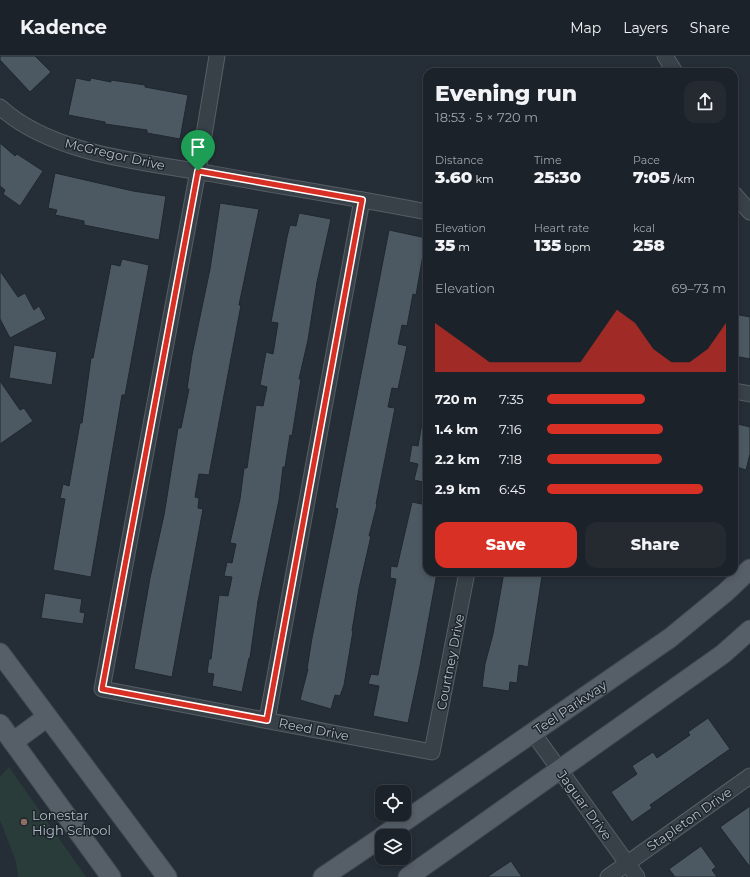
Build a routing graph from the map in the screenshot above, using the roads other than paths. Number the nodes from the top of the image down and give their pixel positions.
1 (217, 56) edge
2 (665, 56) edge
3 (672, 68) edge
4 (0, 107) edge
5 (198, 171) junction
6 (362, 200) junction
7 (423, 211) edge
8 (738, 392) edge
9 (750, 394) edge
10 (750, 569) edge
11 (466, 576) edge
12 (750, 630) edge
13 (0, 653) edge
14 (48, 717) junction
15 (267, 720) junction
16 (0, 724) edge
17 (533, 733) junction
18 (13, 742) junction
19 (432, 752) joint
20 (560, 770) junction
21 (750, 776) edge
22 (392, 829) edge
23 (375, 841) edge
24 (627, 863) junction
25 (111, 877) edge
26 (167, 877) edge
27 (323, 877) edge
28 (408, 877) edge
29 (608, 877) edge
30 (637, 877) edge

1 - 5 street
2 - 3 street
4 - 5 street, McGregor Drive
5 - 6 street, McGregor Drive
5 - 15 street, Reed Drive
6 - 7 street, McGregor Drive
6 - 15 street
8 - 9 street
10 - 17 main road, Teel Parkway
11 - 19 street, Courtney Drive
12 - 20 main road
13 - 14 main road
14 - 18 main road
14 - 26 main road
15 - 19 street, Reed Drive
16 - 18 main road
17 - 20 street, Jaguar Drive
17 - 22 main road, Teel Parkway
18 - 25 main road
20 - 24 street, Jaguar Drive
20 - 28 main road
21 - 24 street, Stapleton Drive
23 - 27 main road, Teel Parkway
24 - 29 street, Stapleton Drive
24 - 30 street, Jaguar Drive

